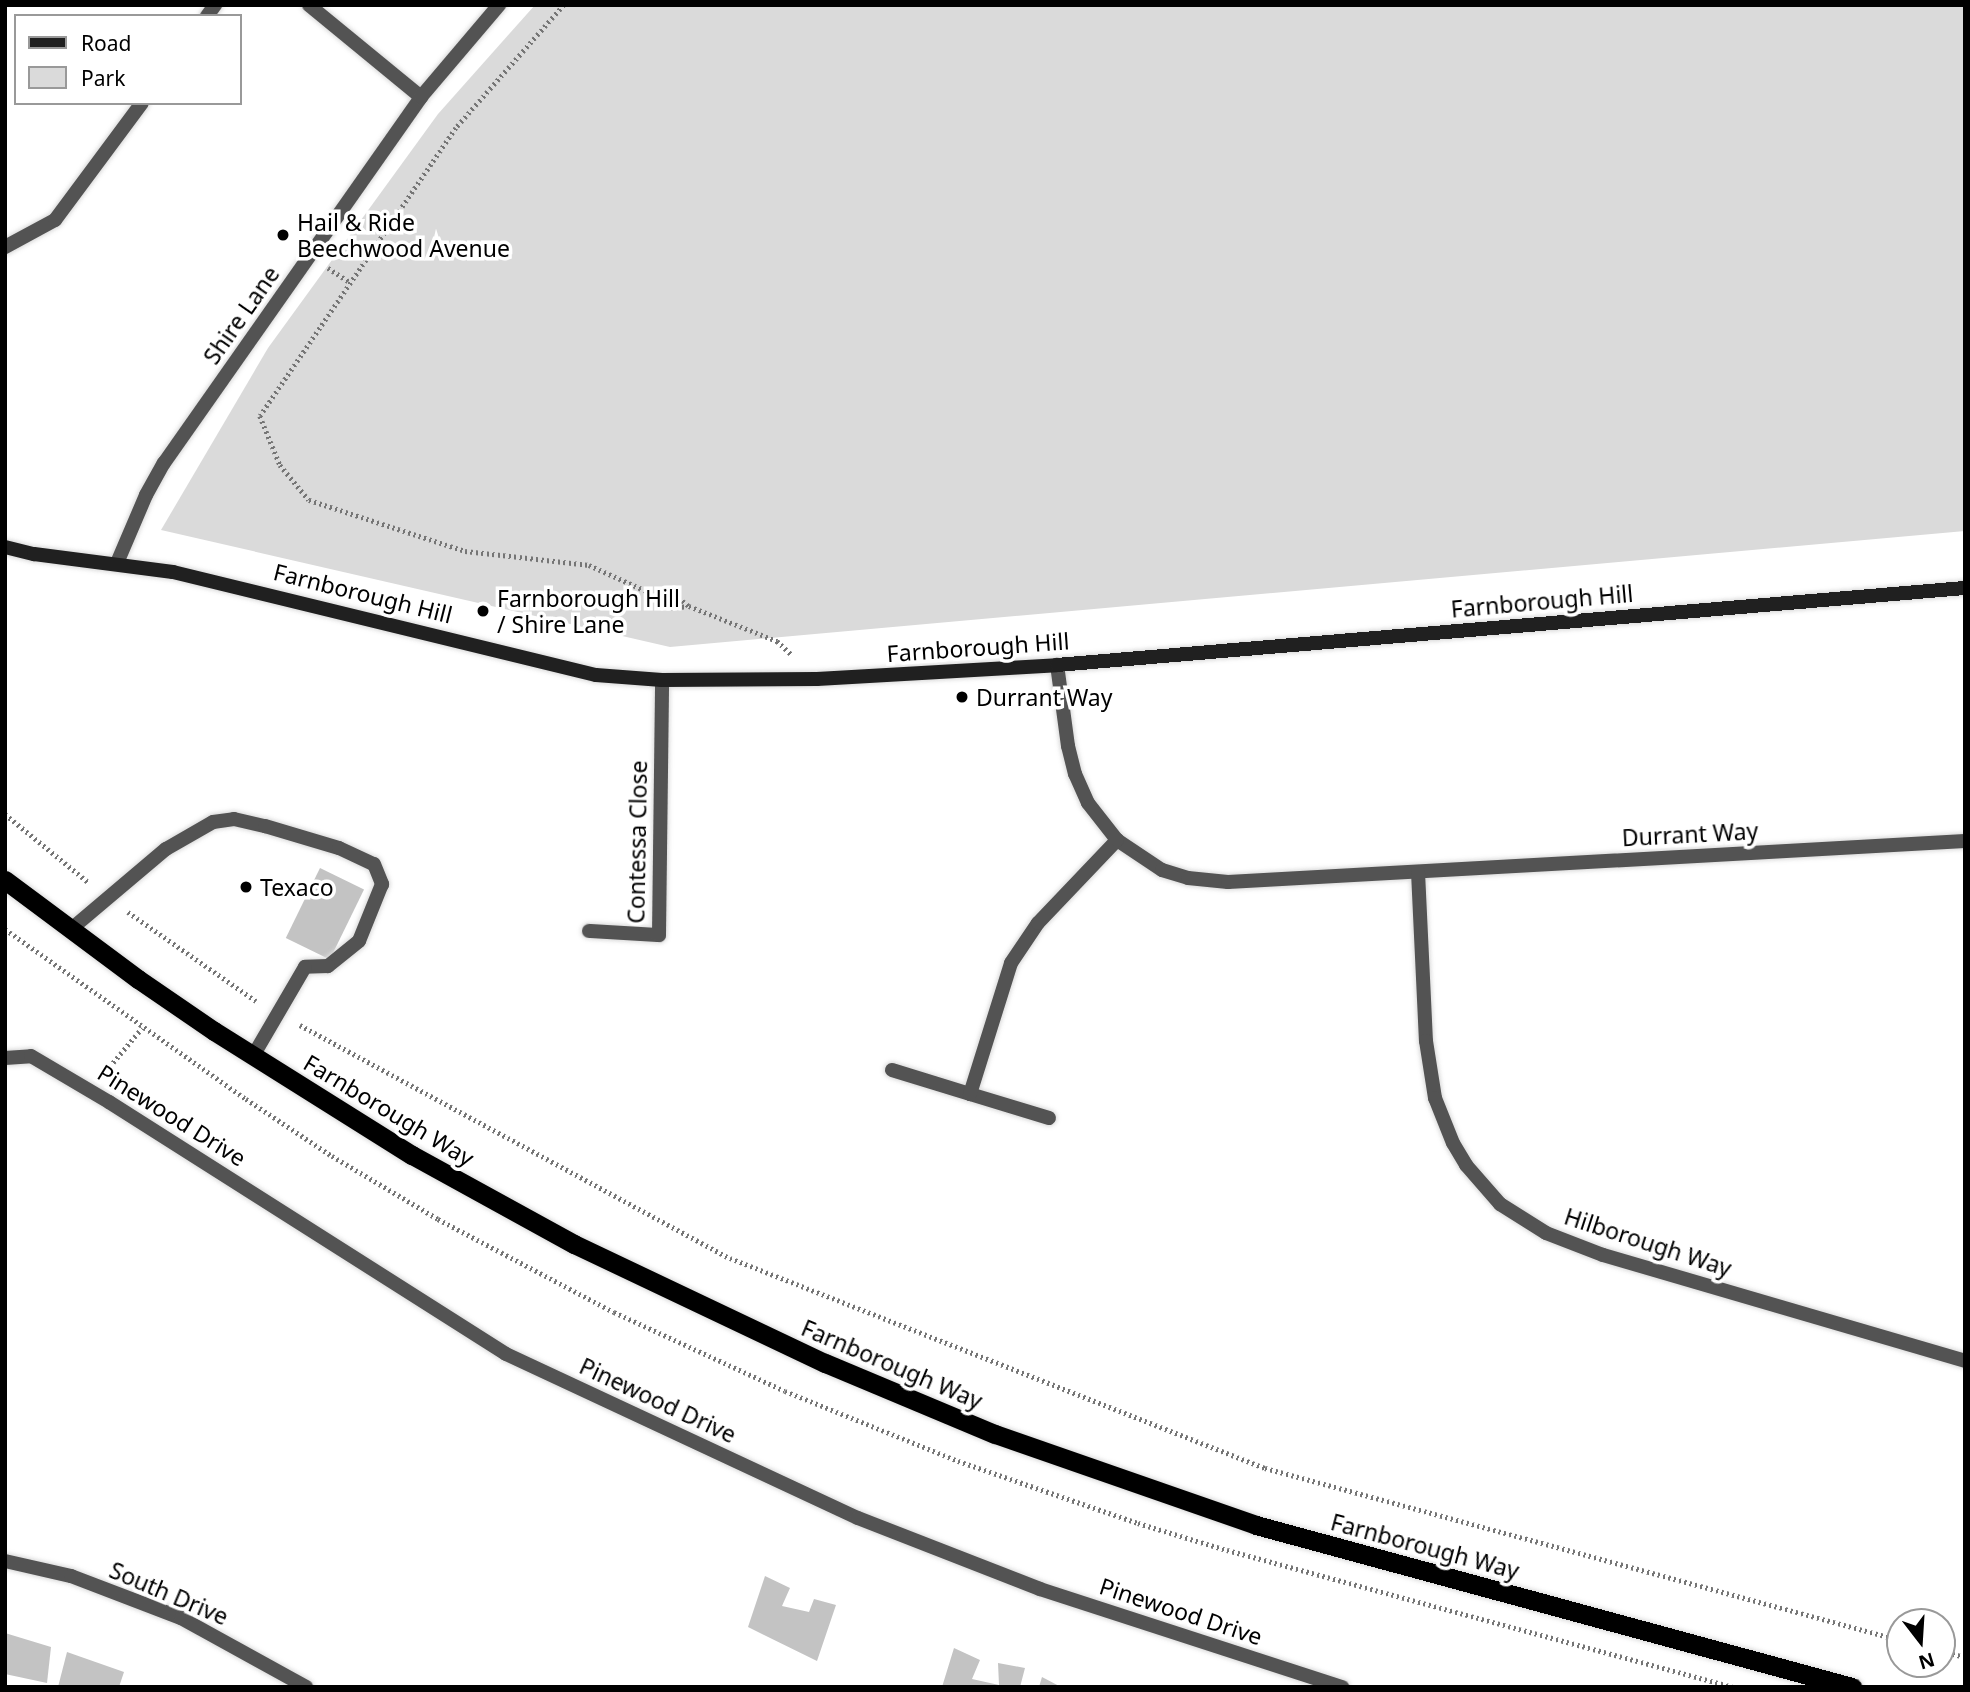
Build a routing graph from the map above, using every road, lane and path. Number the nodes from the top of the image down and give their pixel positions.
1 (309, 5) edge
2 (499, 5) edge
3 (564, 5) edge
4 (421, 97) junction
5 (141, 105) edge
6 (5, 247) edge
7 (5, 547) edge
8 (117, 563) junction
9 (1965, 588) edge
10 (664, 599) junction
11 (689, 606) junction
12 (1058, 665) junction
13 (817, 679) junction
14 (662, 681) junction
15 (5, 814) edge
16 (1117, 840) junction
17 (1965, 841) edge
18 (1418, 872) junction
19 (5, 880) edge
20 (107, 897) junction
21 (70, 930) junction
22 (589, 931) dead end
23 (276, 1015) junction
24 (142, 1028) dead end
25 (253, 1056) junction
26 (5, 1058) edge
27 (892, 1070) dead end
28 (90, 1090) junction
29 (970, 1094) junction
30 (1049, 1118) dead end
31 (1965, 1361) edge
32 (5, 1561) edge
33 (1886, 1636) edge
34 (306, 1687) edge
35 (1342, 1687) edge
36 (1852, 1687) edge

1 - 4 street
2 - 4 street, Shire Lane
3 - 10 path
4 - 8 street, Shire Lane
5 - 6 street
7 - 8 main road, Farnborough Hill
8 - 14 main road, Farnborough Hill
9 - 12 main road, Farnborough Hill
10 - 11 path
10 - 11 path
11 - 13 path
12 - 13 main road, Farnborough Hill
12 - 16 street, Durrant Way
13 - 14 main road, Farnborough Hill
14 - 22 street, Contessa Close
15 - 20 path
16 - 18 street, Durrant Way
16 - 29 street
17 - 18 street, Durrant Way
18 - 31 street, Hilborough Way
19 - 21 highway, Farnborough Way
20 - 21 street
20 - 23 path
20 - 23 street
21 - 25 highway, Farnborough Way
23 - 25 street
23 - 33 path
24 - 28 path
25 - 36 highway, Farnborough Way
26 - 28 street, Pinewood Drive
27 - 29 street
28 - 35 street, Pinewood Drive
29 - 30 street
32 - 34 street, South Drive

